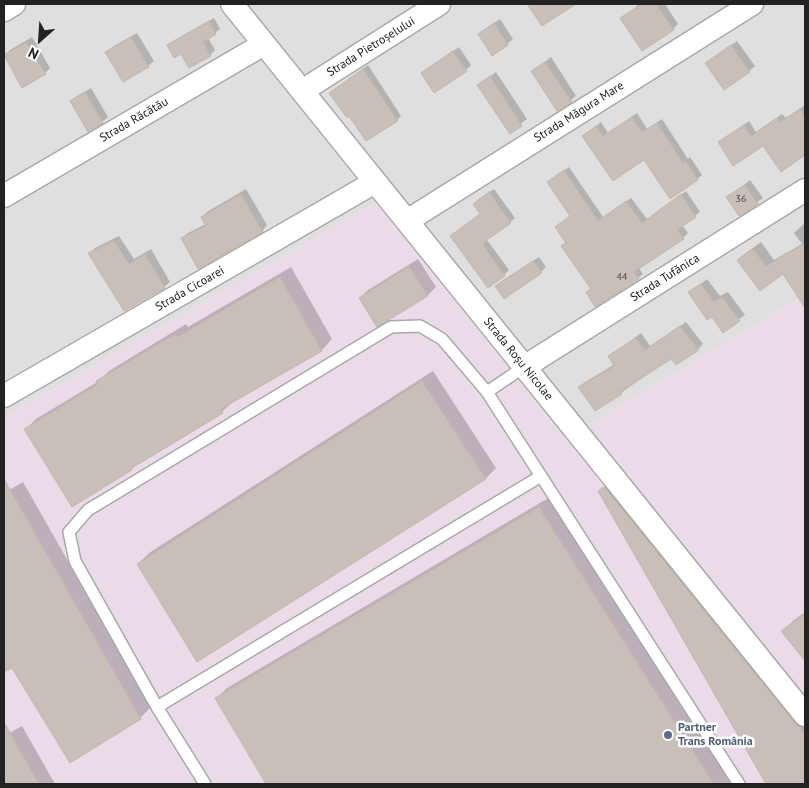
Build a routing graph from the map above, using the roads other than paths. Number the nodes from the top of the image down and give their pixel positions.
1 (14, 4) edge
2 (232, 4) edge
3 (439, 4) edge
4 (752, 4) edge
5 (4, 10) edge
6 (264, 44) junction
7 (302, 91) junction
8 (375, 182) junction
9 (805, 190) edge
10 (4, 196) edge
11 (407, 221) junction
12 (524, 366) junction
13 (487, 392) junction
14 (4, 396) edge
15 (540, 476) junction
16 (157, 707) junction
17 (805, 715) edge
18 (205, 784) edge
19 (739, 784) edge

1 - 5 street
2 - 6 street, Strada Roșu Nicolae
3 - 7 street, Strada Pietroșelului
4 - 11 street, Strada Măgura Mare
6 - 7 street, Strada Roșu Nicolae
6 - 10 street, Strada Răcătău
7 - 8 street, Strada Roșu Nicolae
8 - 11 street, Strada Roșu Nicolae
8 - 14 street, Strada Cicoarei
9 - 12 street, Strada Tufănica
11 - 12 street, Strada Roșu Nicolae
12 - 13 lane
12 - 17 street, Strada Roșu Nicolae
13 - 15 lane
13 - 16 lane
15 - 16 lane
15 - 19 lane
16 - 18 lane

